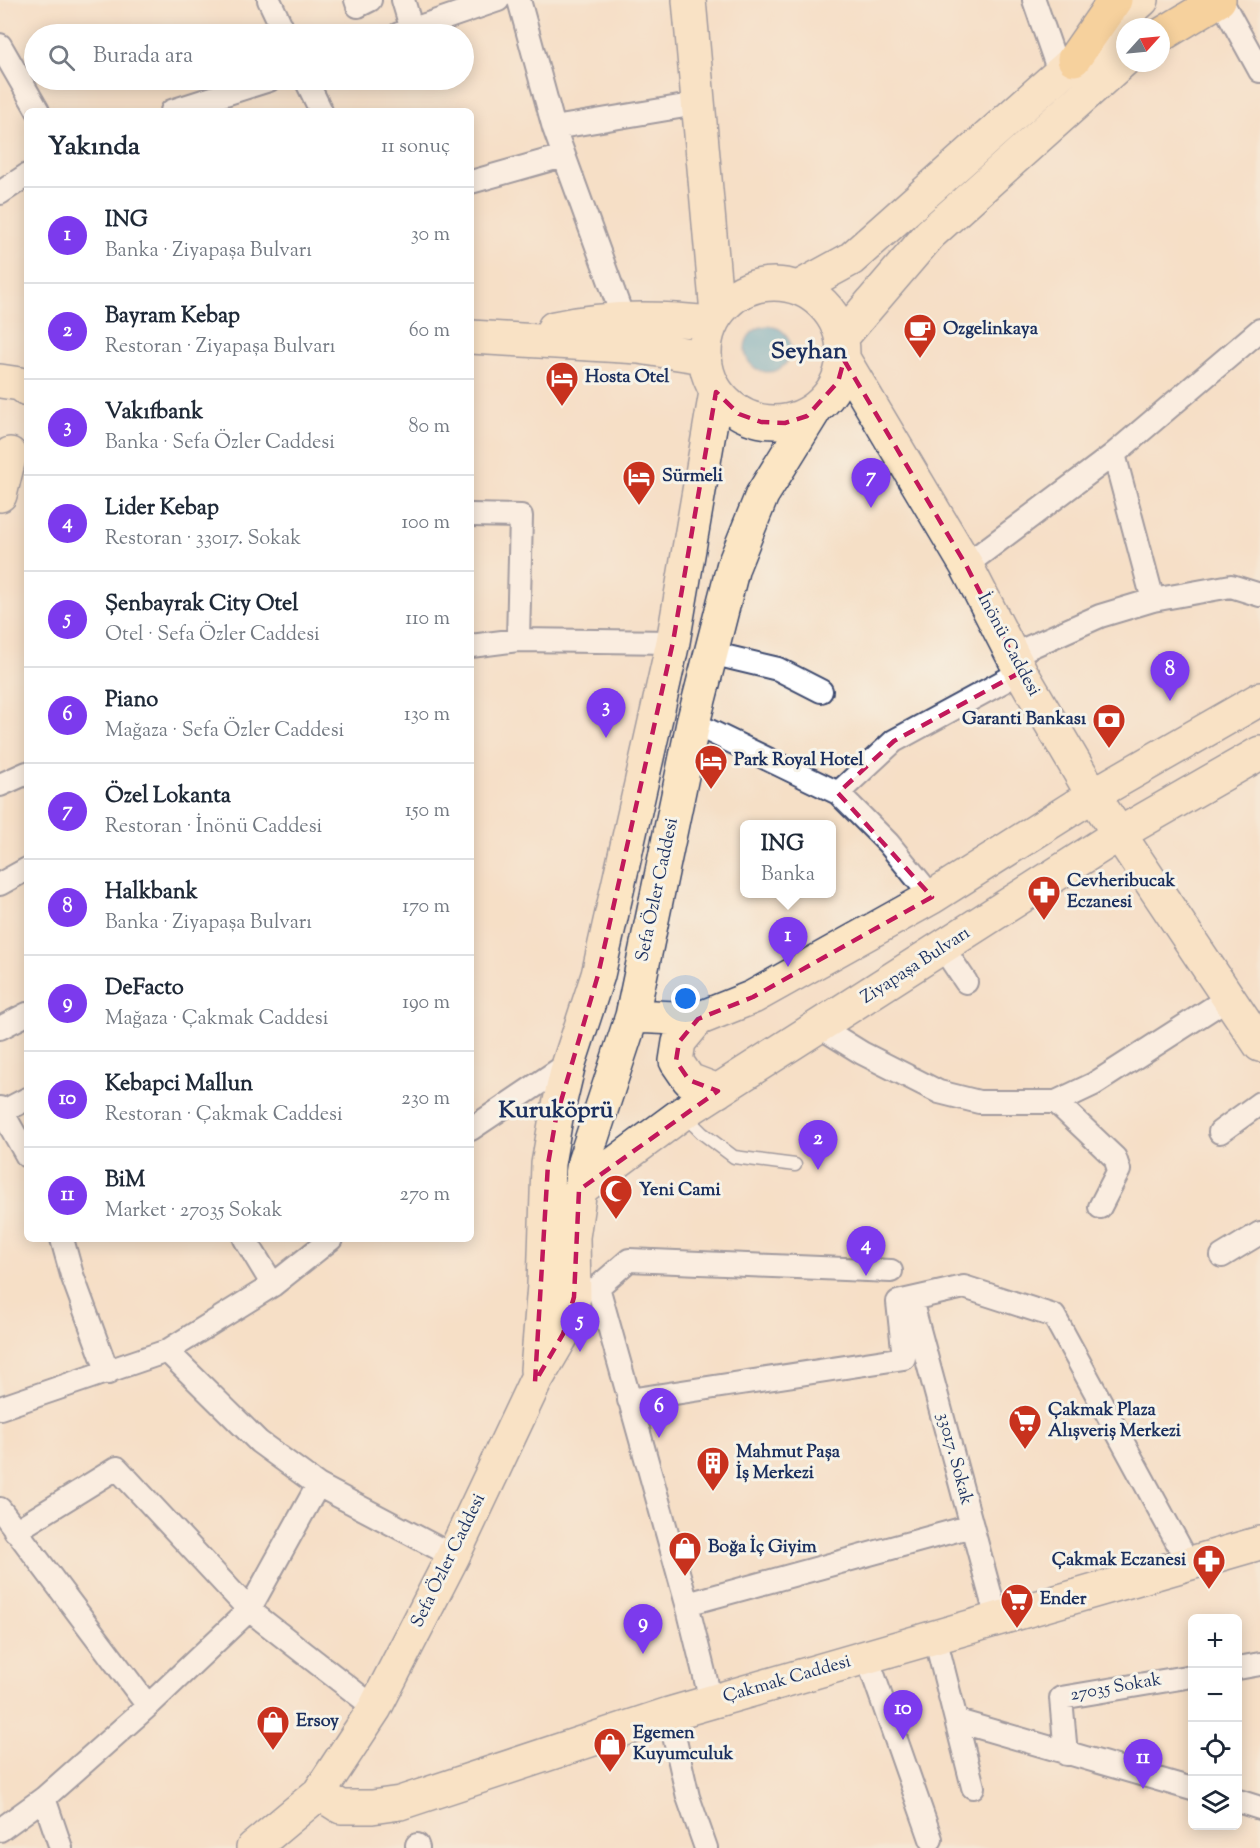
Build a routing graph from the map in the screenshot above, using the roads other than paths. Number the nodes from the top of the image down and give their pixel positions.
1 (356, 0) edge
2 (370, 0) edge
3 (379, 0) edge
4 (391, 0) edge
5 (403, 0) edge
6 (498, 0) edge
7 (519, 0) edge
8 (689, 0) edge
9 (1034, 0) edge
10 (1115, 0) edge
11 (1142, 0) edge
12 (1194, 0) edge
13 (1220, 0) edge
14 (272, 1) edge
15 (461, 6) edge
16 (1170, 20) edge
17 (281, 24) edge
18 (405, 24) edge
19 (423, 24) edge
20 (1170, 30) edge
21 (1, 48) edge
22 (1066, 66) junction
23 (1116, 67) edge
24 (1260, 71) edge
25 (24, 87) edge
26 (26, 90) edge
27 (237, 90) edge
28 (311, 90) edge
29 (697, 104) junction
30 (36, 108) edge
31 (181, 108) edge
32 (320, 108) edge
33 (554, 128) junction
34 (563, 156) junction
35 (24, 177) edge
36 (474, 181) edge
37 (0, 193) edge
38 (798, 288) junction
39 (622, 318) junction
40 (715, 318) junction
41 (1260, 330) edge
42 (474, 337) edge
43 (509, 339) junction
44 (843, 349) junction
45 (704, 357) junction
46 (0, 381) edge
47 (24, 386) edge
48 (716, 392) junction
49 (816, 408) junction
50 (17, 454) edge
51 (1114, 454) junction
52 (0, 495) edge
53 (474, 515) edge
54 (966, 565) junction
55 (1260, 595) edge
56 (1153, 600) junction
57 (518, 640) junction
58 (673, 642) junction
59 (474, 646) edge
60 (711, 653) junction
61 (1016, 663) junction
62 (821, 691) dead end
63 (1260, 699) edge
64 (693, 723) junction
65 (1260, 753) edge
66 (24, 774) edge
67 (0, 785) edge
68 (838, 793) junction
69 (1093, 795) junction
70 (1119, 834) junction
71 (24, 871) edge
72 (0, 884) edge
73 (932, 897) junction
74 (943, 948) junction
75 (966, 982) dead end
76 (1228, 998) junction
77 (24, 1016) edge
78 (632, 1016) junction
79 (698, 1019) junction
80 (0, 1028) edge
81 (820, 1028) junction
82 (1260, 1045) edge
83 (569, 1063) junction
84 (718, 1091) junction
85 (24, 1100) edge
86 (1056, 1102) junction
87 (1260, 1103) edge
88 (1, 1110) edge
89 (682, 1113) junction
90 (474, 1122) edge
91 (1220, 1132) dead end
92 (24, 1151) edge
93 (795, 1165) dead end
94 (579, 1190) junction
95 (1100, 1207) dead end
96 (1260, 1233) edge
97 (63, 1242) edge
98 (247, 1242) edge
99 (327, 1242) edge
100 (1222, 1256) dead end
101 (891, 1271) dead end
102 (273, 1285) junction
103 (911, 1300) junction
104 (167, 1351) junction
105 (108, 1372) junction
106 (536, 1382) junction
107 (629, 1401) junction
108 (0, 1408) edge
109 (318, 1485) junction
110 (0, 1509) edge
111 (972, 1526) junction
112 (15, 1531) junction
113 (1260, 1544) edge
114 (453, 1556) junction
115 (1189, 1564) junction
116 (687, 1604) junction
117 (249, 1610) junction
118 (998, 1619) junction
119 (935, 1637) junction
120 (867, 1657) junction
121 (1260, 1664) edge
122 (1242, 1667) edge
123 (1188, 1677) edge
124 (711, 1701) junction
125 (148, 1706) junction
126 (375, 1708) junction
127 (669, 1714) junction
128 (958, 1721) junction
129 (1066, 1754) junction
130 (974, 1787) dead end
131 (1188, 1788) edge
132 (319, 1793) junction
133 (44, 1798) junction
134 (1242, 1803) edge
135 (1260, 1808) edge
136 (0, 1830) edge
137 (931, 1839) dead end
138 (61, 1848) edge
139 (254, 1848) edge
140 (706, 1848) edge

1 - 2 street
3 - 4 street
5 - 18 street
6 - 15 street
7 - 33 street
8 - 29 main road
9 - 22 street
10 - 22 highway
11 - 22 main road
12 - 16 main road
13 - 20 highway
13 - 24 street
14 - 17 street
15 - 19 street
21 - 25 street
22 - 38 main road
23 - 44 main road
26 - 30 street
27 - 31 street
28 - 32 street
29 - 33 street
29 - 40 main road
33 - 34 street
34 - 36 street
34 - 39 street
35 - 37 street
38 - 40 main road
38 - 44 main road
39 - 40 main road
39 - 43 main road
40 - 45 main road
41 - 51 street
42 - 43 main road
43 - 45 main road
44 - 49 main road
44 - 54 main road, İnönü Caddesi
45 - 48 main road
46 - 47 main road
48 - 49 main road
48 - 58 main road, Sefa Özler Caddesi
49 - 60 main road, Sefa Özler Caddesi
50 - 52 main road
51 - 54 street
51 - 56 street
53 - 57 street
54 - 61 main road, İnönü Caddesi
55 - 56 street
56 - 61 street
57 - 58 street
57 - 59 street
58 - 83 main road, Sefa Özler Caddesi
60 - 62 street
60 - 64 main road, Sefa Özler Caddesi
61 - 68 street
61 - 69 main road, İnönü Caddesi
63 - 69 main road
64 - 68 street
64 - 78 main road, Sefa Özler Caddesi
65 - 70 main road, Ziyapaşa Bulvarı
66 - 67 street
68 - 73 street
69 - 70 main road, İnönü Caddesi
69 - 73 main road
70 - 74 main road, Ziyapaşa Bulvarı
70 - 76 main road, İnönü Caddesi
71 - 72 street
73 - 79 main road
74 - 75 street
74 - 81 main road, Ziyapaşa Bulvarı
76 - 82 main road, İnönü Caddesi
76 - 86 street
77 - 80 street
78 - 79 main road
78 - 94 main road, Sefa Özler Caddesi
79 - 84 main road
81 - 84 main road, Ziyapaşa Bulvarı
81 - 86 street
83 - 90 street
83 - 106 main road, Sefa Özler Caddesi
84 - 89 main road, Ziyapaşa Bulvarı
85 - 88 street
86 - 95 street
87 - 91 street
88 - 92 street
89 - 93 lane
89 - 94 main road, Ziyapaşa Bulvarı
94 - 106 main road, Sefa Özler Caddesi
96 - 100 street
97 - 105 street
98 - 102 street
99 - 102 street
101 - 107 street
102 - 104 street
103 - 107 street
103 - 111 street, 33017. Sokak
103 - 115 street
104 - 105 street
104 - 109 street
105 - 108 street
106 - 114 main road, Sefa Özler Caddesi
107 - 116 street
109 - 114 street
109 - 117 street
110 - 112 street
111 - 116 street
111 - 118 street, 33017. Sokak
112 - 117 street
112 - 125 street
113 - 115 main road, Çakmak Caddesi
114 - 126 main road, Sefa Özler Caddesi
115 - 118 main road, Çakmak Caddesi
116 - 124 street
117 - 125 street
117 - 126 street
118 - 119 main road, Çakmak Caddesi
119 - 120 main road, Çakmak Caddesi
119 - 128 street
120 - 124 main road, Çakmak Caddesi
120 - 137 street
121 - 122 street
123 - 129 street, 27035 Sokak
124 - 127 main road, Çakmak Caddesi
125 - 133 street
126 - 132 main road, Sefa Özler Caddesi
127 - 132 main road, Çakmak Caddesi
127 - 140 street
128 - 129 street
128 - 130 street
129 - 131 street
132 - 139 main road, Sefa Özler Caddesi
133 - 136 street
133 - 138 street
134 - 135 street

